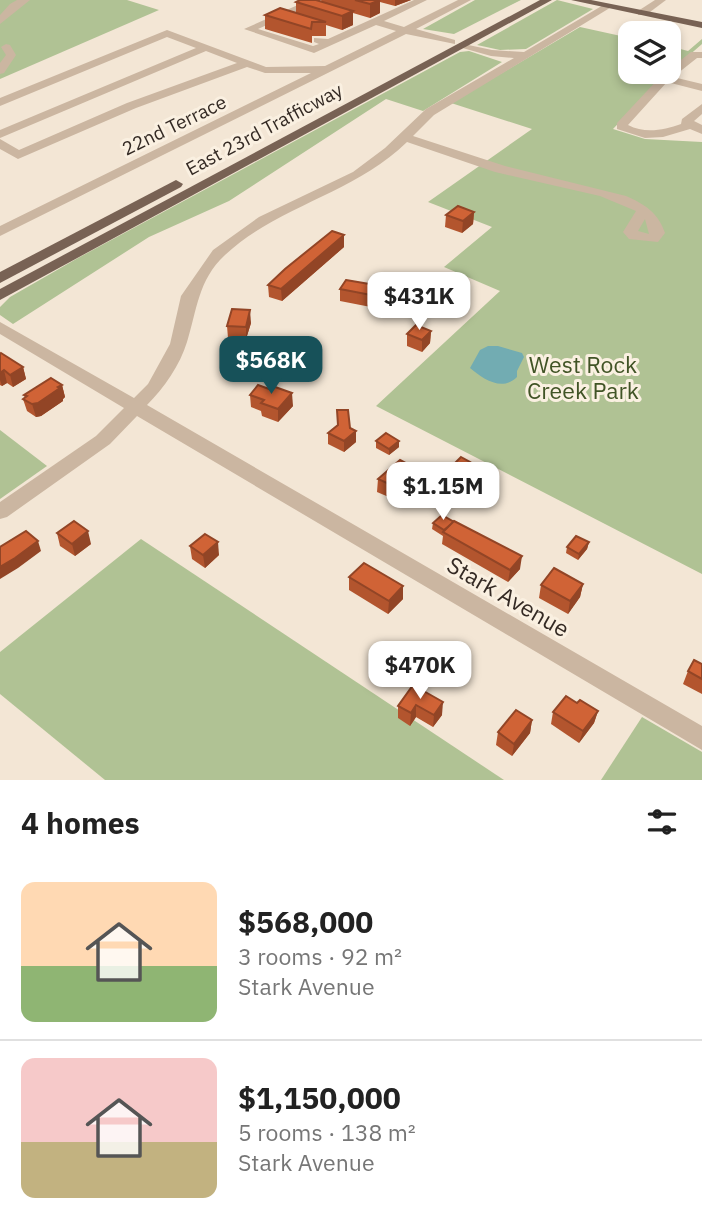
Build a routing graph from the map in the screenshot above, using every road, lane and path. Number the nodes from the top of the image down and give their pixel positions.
1 (25, 0) edge
2 (389, 0) edge
3 (422, 0) edge
4 (466, 0) edge
5 (530, 0) edge
6 (547, 0) edge
7 (576, 0) edge
8 (661, 0) edge
9 (335, 4) edge
10 (314, 5) edge
11 (614, 5) edge
12 (410, 6) junction
13 (642, 13) junction
14 (375, 17) junction
15 (0, 21) edge
16 (265, 23) junction
17 (702, 25) edge
18 (319, 28) edge
19 (345, 31) junction
20 (408, 31) junction
21 (329, 43) junction
22 (457, 43) junction
23 (2, 47) edge
24 (206, 47) junction
25 (702, 55) edge
26 (517, 59) junction
27 (248, 63) junction
28 (681, 65) edge
29 (330, 69) junction
30 (0, 71) edge
31 (681, 82) edge
32 (660, 84) edge
33 (702, 88) edge
34 (0, 102) edge
35 (702, 108) edge
36 (688, 125) junction
37 (702, 130) edge
38 (0, 134) edge
39 (403, 137) junction
40 (0, 143) edge
41 (643, 211) dead end
42 (0, 232) edge
43 (0, 278) edge
44 (0, 295) edge
45 (0, 327) edge
46 (137, 408) junction
47 (0, 512) edge
48 (702, 739) edge

1 - 15 street
2 - 12 street
3 - 12 street
4 - 20 street, 22nd Terrace
5 - 22 main road, East 23rd Trafficway
6 - 22 main road, East 23rd Trafficway
7 - 11 main road
8 - 13 street
9 - 10 street
10 - 16 street
11 - 13 main road
11 - 26 street
12 - 14 street
13 - 17 main road
14 - 19 street
14 - 20 street
16 - 21 street
16 - 21 street
18 - 19 street
19 - 21 street
20 - 22 street
20 - 29 street, 22nd Terrace
22 - 26 street
22 - 43 main road, East 23rd Trafficway
22 - 44 main road, East 23rd Trafficway
23 - 30 street
24 - 27 street
24 - 34 street
24 - 38 street
25 - 28 street
26 - 39 street
27 - 29 street
27 - 40 street
29 - 42 street, 22nd Terrace
31 - 33 street
32 - 36 street
35 - 36 street
36 - 37 street
39 - 41 street
39 - 46 street
45 - 46 street, Stark Avenue
46 - 47 street
46 - 48 street, Stark Avenue

